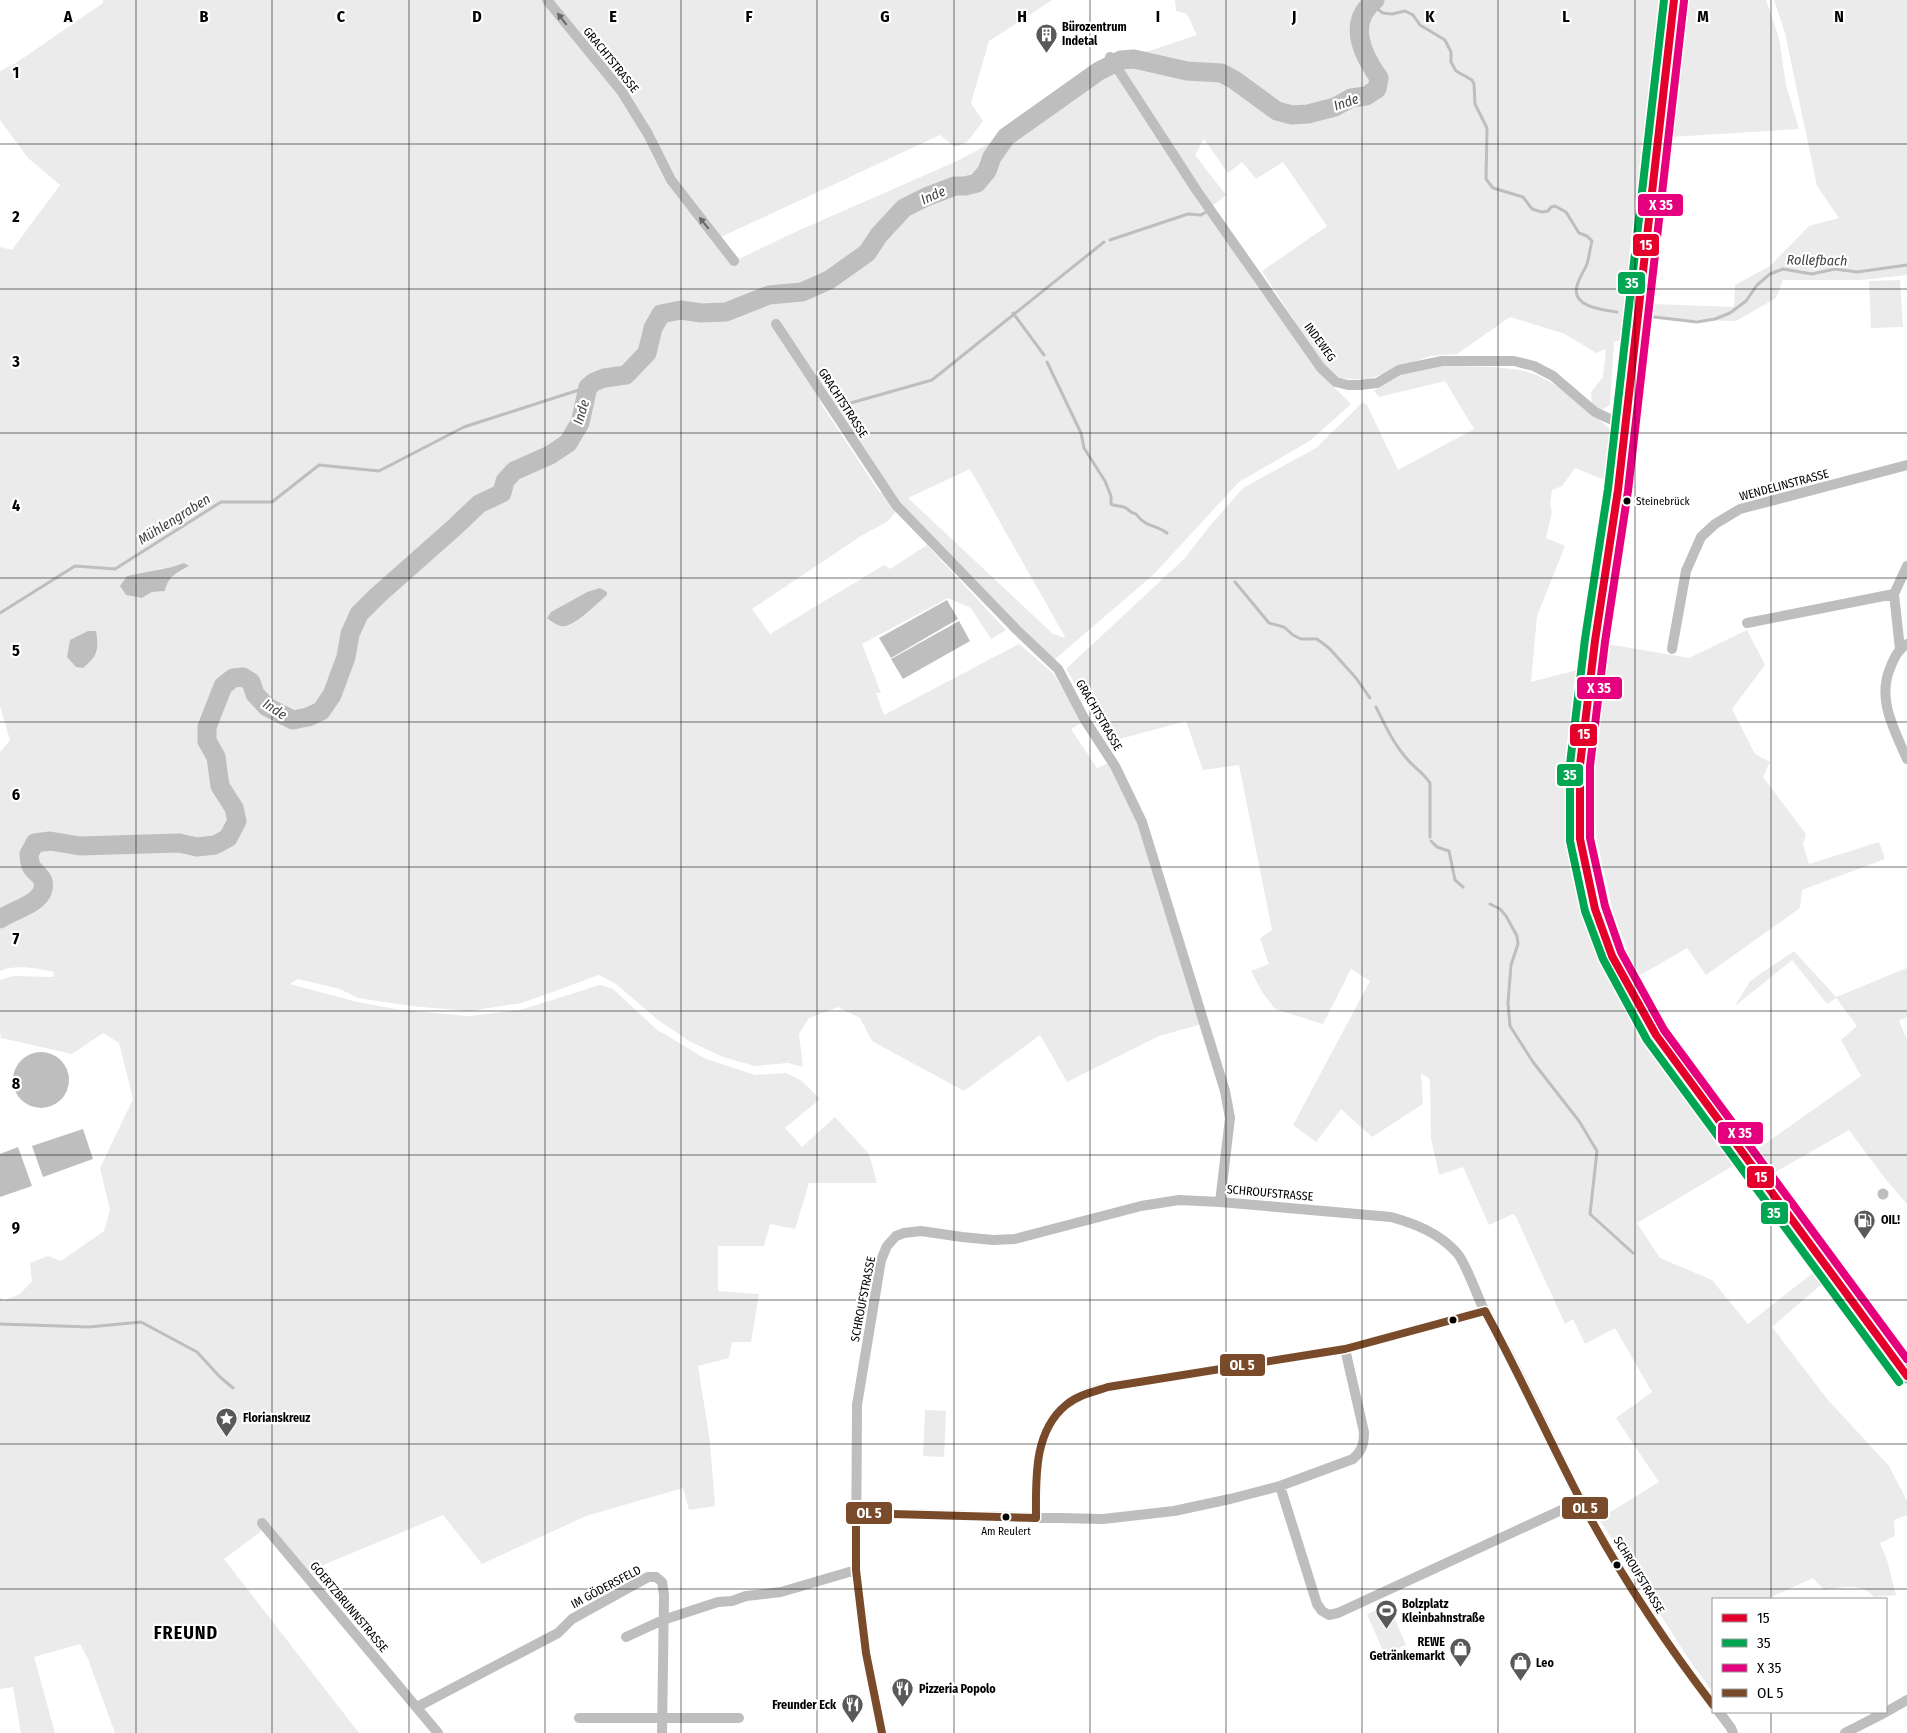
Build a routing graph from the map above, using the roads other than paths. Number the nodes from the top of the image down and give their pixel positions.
1 (547, 0) edge
2 (1674, 0) edge
3 (1110, 57) dead end
4 (734, 261) dead end
5 (776, 324) dead end
6 (1625, 422) junction
7 (1907, 465) edge
8 (1907, 566) edge
9 (1894, 594) junction
10 (1747, 623) dead end
11 (1903, 646) edge
12 (1672, 649) dead end
13 (1907, 759) edge
14 (1220, 1202) junction
15 (1484, 1311) junction
16 (1345, 1349) junction
17 (1907, 1376) edge
18 (1280, 1486) junction
19 (1580, 1500) junction
20 (856, 1513) junction
21 (1036, 1518) junction
22 (262, 1523) dead end
23 (856, 1570) junction
24 (663, 1620) junction
25 (626, 1637) dead end
26 (1907, 1700) edge
27 (1712, 1704) edge
28 (417, 1707) junction
29 (1887, 1711) edge
30 (1719, 1713) edge
31 (1884, 1713) edge
32 (579, 1718) dead end
33 (663, 1718) junction
34 (740, 1718) dead end
35 (438, 1733) edge
36 (662, 1733) edge
37 (882, 1733) edge
38 (1733, 1733) edge
39 (1845, 1733) edge

4 -> 1 street, GRACHTSTRASSE
2 - 6 main road
3 - 6 street, INDEWEG
5 - 14 street, GRACHTSTRASSE
6 - 17 main road
7 - 12 street, WENDELINSTRASSE
8 - 9 street
9 - 10 street
9 - 11 street
11 - 13 street
14 - 15 street, SCHROUFSTRASSE
14 - 20 street, SCHROUFSTRASSE
15 - 16 street
15 - 19 street, SCHROUFSTRASSE
16 - 18 street
16 - 21 street
18 - 19 street
18 - 21 street
19 - 27 street, SCHROUFSTRASSE
20 - 21 street
20 - 23 street, SCHROUFSTRASSE
22 - 28 street, GOERTZBRUNNSTRASSE
23 - 24 street
23 - 37 street, SCHROUFSTRASSE
24 - 25 street
24 - 28 street, IM GÖDERSFELD
24 - 33 street, IM GÖDERSFELD
26 - 29 street
28 - 35 street, GOERTZBRUNNSTRASSE
30 - 38 street
31 - 39 street
32 - 33 street
33 - 34 street
33 - 36 street, IM GÖDERSFELD

